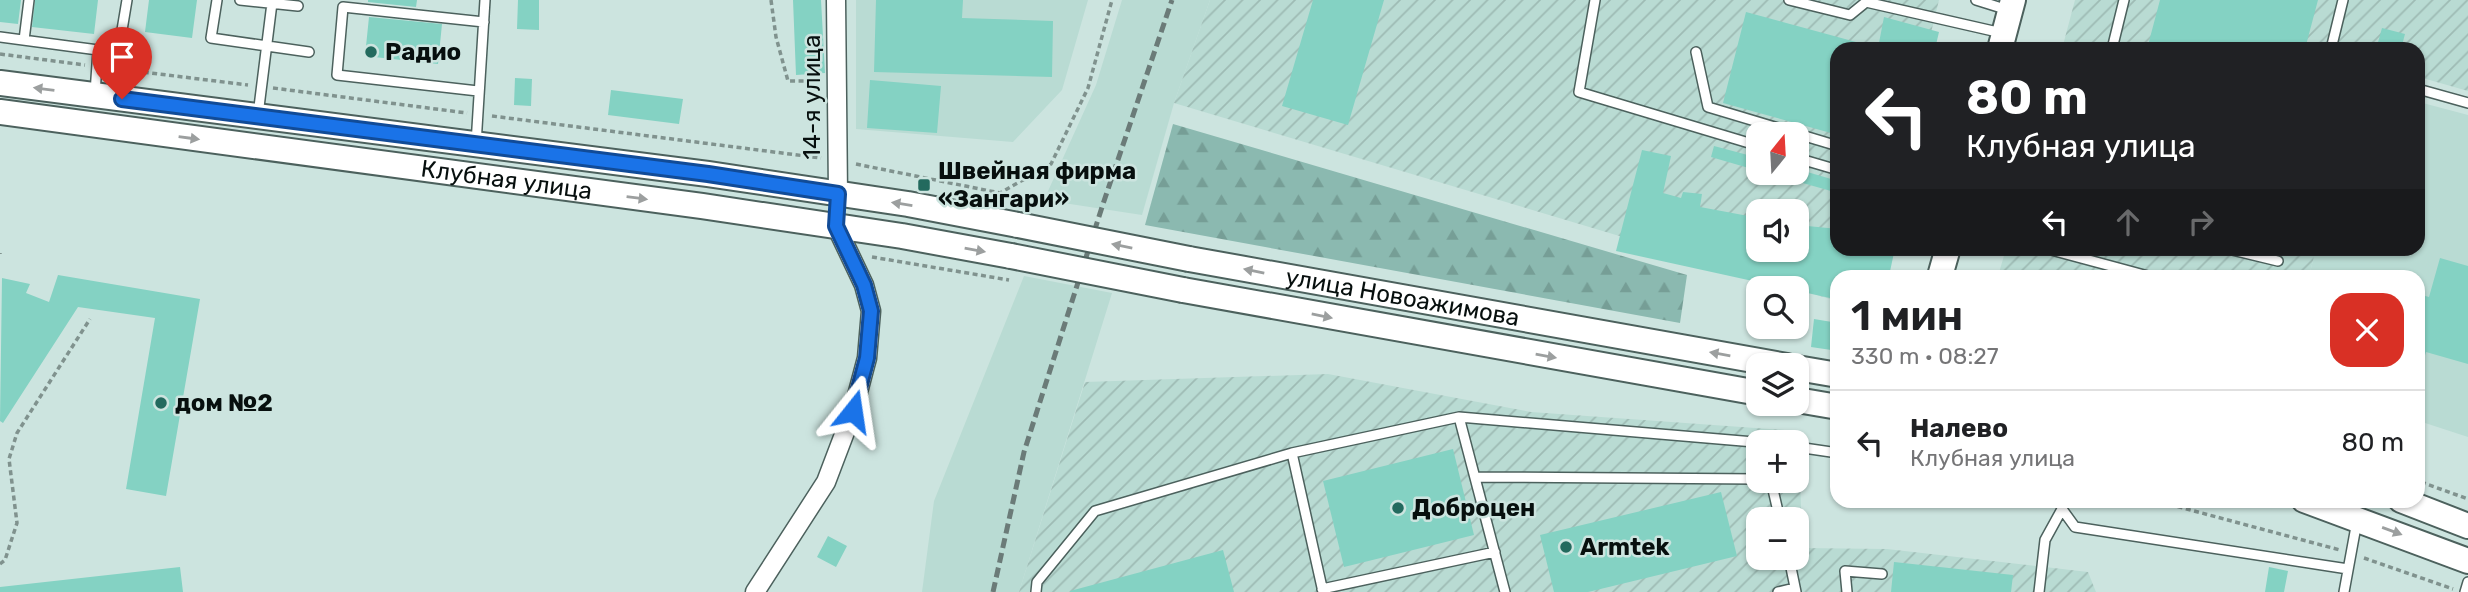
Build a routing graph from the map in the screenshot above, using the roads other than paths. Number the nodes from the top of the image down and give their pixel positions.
1 (29, 0) edge
2 (127, 0) edge
3 (217, 0) edge
4 (240, 0) edge
5 (485, 0) edge
6 (836, 0) edge
7 (1595, 0) edge
8 (1789, 0) edge
9 (1976, 0) edge
10 (2124, 0) edge
11 (2343, 0) edge
12 (272, 3) junction
13 (298, 6) dead end
14 (484, 22) junction
15 (2007, 23) edge
16 (0, 37) edge
17 (24, 40) junction
18 (2114, 42) edge
19 (2333, 42) edge
20 (266, 46) junction
21 (98, 50) junction
22 (1696, 51) dead end
23 (309, 52) dead end
24 (0, 83) edge
25 (478, 91) junction
26 (2425, 91) edge
27 (94, 95) junction
28 (2468, 103) edge
29 (0, 112) edge
30 (257, 117) junction
31 (1746, 142) edge
32 (1830, 144) edge
33 (476, 146) junction
34 (1810, 162) edge
35 (1830, 168) edge
36 (838, 194) junction
37 (1018, 225) joint
38 (836, 226) junction
39 (1011, 256) joint
40 (2074, 256) edge
41 (2257, 256) edge
42 (2278, 261) dead end
43 (2126, 270) edge
44 (1746, 359) edge
45 (1809, 370) edge
46 (1830, 374) edge
47 (1746, 391) edge
48 (1809, 402) edge
49 (1830, 406) edge
50 (1459, 417) junction
51 (1746, 441) edge
52 (1809, 449) edge
53 (1830, 452) edge
54 (1293, 453) junction
55 (1475, 477) junction
56 (1746, 479) edge
57 (2061, 508) edge
58 (2064, 508) edge
59 (2327, 508) edge
60 (2422, 508) edge
61 (2358, 519) junction
62 (2468, 526) edge
63 (1495, 552) junction
64 (2468, 561) edge
65 (2348, 569) junction
66 (1792, 570) edge
67 (1882, 574) dead end
68 (2468, 582) edge
69 (1323, 590) edge
70 (1796, 590) edge
71 (755, 592) edge
72 (1036, 592) edge
73 (1505, 592) edge
74 (1778, 592) edge
75 (1847, 592) edge
76 (2039, 592) edge
77 (2344, 592) edge
78 (2462, 592) edge

1 - 17 lane
2 - 21 lane
3 - 20 lane
4 - 12 lane
5 - 14 lane
6 - 36 street, 14-я улица
7 - 31 lane
8 - 15 lane
9 - 15 lane
10 - 18 lane
11 - 19 lane
12 - 13 lane
12 - 20 lane
14 - 25 lane
14 - 25 lane
16 - 17 lane
17 - 21 lane
20 - 23 lane
20 - 30 lane
21 - 27 lane
22 - 32 lane
27 -> 24 main road, Клубная улица
25 - 33 lane
26 - 28 lane
27 - 30 main road, Клубная улица
29 -> 38 main road, Клубная улица
30 - 33 main road, Клубная улица
33 - 36 main road, Клубная улица
34 - 35 lane
37 -> 36 main road, Клубная улица
36 - 38 main road
44 -> 37 main road, улица Новоажимова, bridge
38 -> 39 main road, Клубная улица
38 - 71 street
39 -> 47 main road, улица Новоажимова, bridge
40 - 43 lane
41 - 42 lane
45 - 46 main road
48 - 49 main road
50 - 51 lane
50 - 54 lane
50 - 55 lane
52 - 53 lane
54 - 69 lane
54 - 72 lane
55 - 56 lane
55 - 63 lane
57 - 76 lane
58 - 65 lane
59 - 61 main road
60 - 62 main road
61 -> 64 main road
61 - 65 lane
63 - 69 lane
63 - 73 lane
65 - 77 lane
66 - 70 lane
67 - 75 lane
68 - 78 lane
70 - 74 lane

